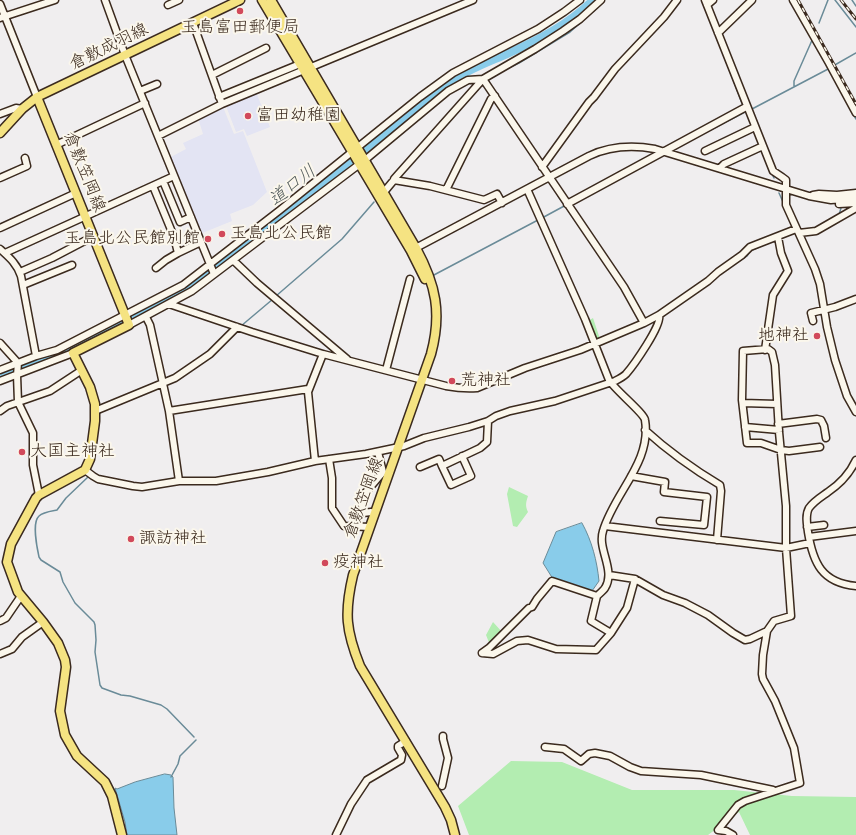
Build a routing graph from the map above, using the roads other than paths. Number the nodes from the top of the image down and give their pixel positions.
1 (55, 0) edge
2 (179, 0) edge
3 (240, 0) edge
4 (262, 0) edge
5 (271, 0) edge
6 (473, 0) edge
7 (580, 0) edge
8 (601, 0) edge
9 (677, 0) edge
10 (713, 0) edge
11 (752, 0) edge
12 (793, 0) edge
13 (107, 1) edge
14 (706, 3) edge
15 (0, 4) edge
16 (168, 5) dead end
17 (2, 17) edge
18 (193, 23) junction
19 (718, 33) junction
20 (266, 48) dead end
21 (125, 56) junction
22 (305, 67) junction
23 (212, 75) junction
24 (483, 80) junction
25 (157, 84) dead end
26 (140, 91) junction
27 (37, 97) junction
28 (220, 97) junction
29 (493, 97) junction
30 (145, 104) junction
31 (222, 104) junction
32 (745, 108) junction
33 (22, 109) junction
34 (0, 114) edge
35 (856, 114) edge
36 (754, 127) junction
37 (0, 133) edge
38 (158, 136) junction
39 (56, 145) junction
40 (761, 147) junction
41 (355, 150) junction
42 (665, 151) junction
43 (704, 151) dead end
44 (25, 158) dead end
45 (362, 162) junction
46 (543, 168) junction
47 (720, 168) junction
48 (174, 176) junction
49 (549, 177) junction
50 (0, 178) edge
51 (163, 182) junction
52 (392, 182) junction
53 (153, 186) junction
54 (527, 189) junction
55 (786, 189) junction
56 (445, 190) junction
57 (384, 192) junction
58 (76, 193) junction
59 (856, 193) edge
60 (810, 196) junction
61 (856, 198) edge
62 (502, 203) junction
63 (856, 203) edge
64 (567, 204) junction
65 (856, 208) edge
66 (86, 216) junction
67 (191, 216) junction
68 (0, 228) edge
69 (797, 231) junction
70 (94, 236) junction
71 (778, 237) junction
72 (201, 242) junction
73 (414, 250) junction
74 (2, 251) edge
75 (178, 253) junction
76 (233, 260) junction
77 (72, 265) dead end
78 (211, 265) junction
79 (156, 268) dead end
80 (20, 272) junction
81 (214, 274) junction
82 (410, 279) dead end
83 (23, 285) junction
84 (856, 299) edge
85 (169, 304) junction
86 (825, 310) junction
87 (660, 316) junction
88 (146, 317) junction
89 (127, 320) junction
90 (813, 321) dead end
91 (644, 323) junction
92 (237, 327) junction
93 (0, 343) edge
94 (595, 344) junction
95 (765, 350) junction
96 (73, 353) junction
97 (322, 355) junction
98 (36, 356) junction
99 (348, 360) junction
100 (17, 369) junction
101 (0, 370) edge
102 (82, 370) junction
103 (386, 370) junction
104 (422, 380) junction
105 (0, 381) edge
106 (610, 382) junction
107 (164, 384) junction
108 (308, 389) junction
109 (18, 402) junction
110 (743, 403) junction
111 (777, 404) junction
112 (95, 411) junction
113 (169, 411) junction
114 (0, 412) edge
115 (856, 412) edge
116 (488, 421) junction
117 (745, 427) junction
118 (779, 427) junction
119 (645, 430) junction
120 (826, 438) dead end
121 (820, 447) dead end
122 (398, 448) junction
123 (781, 450) junction
124 (378, 452) junction
125 (462, 456) junction
126 (329, 459) junction
127 (856, 460) edge
128 (315, 461) junction
129 (442, 466) junction
130 (420, 467) dead end
131 (88, 472) junction
132 (631, 476) junction
133 (179, 481) junction
134 (39, 495) junction
135 (371, 512) dead end
136 (660, 521) dead end
137 (824, 525) dead end
138 (605, 526) junction
139 (370, 527) junction
140 (807, 527) junction
141 (856, 531) edge
142 (716, 540) junction
143 (809, 540) junction
144 (786, 548) junction
145 (3, 561) edge
146 (609, 574) junction
147 (635, 579) junction
148 (856, 586) edge
149 (21, 596) junction
150 (597, 596) junction
151 (0, 621) edge
152 (43, 622) junction
153 (767, 631) junction
154 (611, 633) junction
155 (0, 654) edge
156 (443, 736) dead end
157 (406, 741) junction
158 (545, 747) dead end
159 (442, 786) dead end
160 (774, 791) junction
161 (122, 835) edge
162 (336, 835) edge
163 (456, 835) edge
164 (733, 835) edge

1 - 17 street
2 - 16 street
3 - 18 main road, 倉敷成羽線
4 - 22 main road, 倉敷笠岡線
5 - 22 main road, 倉敷笠岡線
6 - 22 street
7 - 41 street
8 - 24 street
9 - 46 street
10 - 14 street
11 - 19 street
12 - 35 street
13 - 21 street
14 - 19 street
15 - 17 street
17 - 27 street
18 - 21 main road, 倉敷成羽線
18 - 23 street
19 - 32 street
20 - 23 street
21 - 26 street
21 - 27 main road, 倉敷成羽線
22 - 28 street
22 - 31 street
22 - 41 main road, 倉敷笠岡線
23 - 28 street
24 - 29 street
24 - 45 street
24 - 52 street
25 - 26 street
26 - 30 street
27 - 33 main road, 倉敷成羽線
27 - 39 main road, 倉敷笠岡線
28 - 31 street
29 - 46 street
29 - 56 street
30 - 38 street
30 - 39 street
31 - 38 street
32 - 36 street
32 - 42 street
33 - 34 street
33 - 37 main road, 倉敷成羽線
36 - 40 street
36 - 43 street
38 - 48 street
39 - 58 main road, 倉敷笠岡線
40 - 47 street
40 - 55 street
41 - 45 main road, 倉敷笠岡線
41 - 78 street
42 - 47 street
42 - 49 street
42 - 64 street
44 - 50 street
45 - 57 main road, 倉敷笠岡線
45 - 73 main road, 倉敷笠岡線
45 - 76 street
46 - 49 street
47 - 55 street
48 - 51 street
48 - 67 street
49 - 54 street
49 - 64 street
51 - 53 street
51 - 67 street
52 - 56 street
52 - 57 street
53 - 66 street
53 - 75 street
54 - 62 street
54 - 94 street
55 - 60 street
55 - 69 street
56 - 62 street
57 - 73 main road, 倉敷笠岡線
58 - 66 main road, 倉敷笠岡線
58 - 68 street
59 - 60 street
60 - 61 street
60 - 63 street
62 - 73 street
64 - 91 street
65 - 69 street
66 - 70 main road, 倉敷笠岡線
66 - 74 street
67 - 72 street
69 - 71 street
69 - 86 street
70 - 80 street
70 - 89 main road, 倉敷笠岡線
71 - 87 street
71 - 95 street
72 - 75 street
72 - 78 street
73 - 104 main road, 倉敷笠岡線
74 - 80 street
75 - 79 street
76 - 81 street
76 - 99 street
77 - 83 street
78 - 81 street
78 - 89 street
80 - 83 street
81 - 85 street
82 - 103 street
83 - 98 street
84 - 86 street
85 - 88 street
85 - 92 street
86 - 90 street
86 - 115 street
87 - 91 street
87 - 106 street
88 - 89 street
88 - 107 street
89 - 96 main road
89 - 98 street
91 - 94 street
92 - 97 street
92 - 107 street
93 - 100 street
94 - 104 street
94 - 106 street
95 - 110 street
95 - 111 street
96 - 100 street
96 - 102 main road
97 - 99 street
97 - 108 street
98 - 100 street
99 - 103 street
100 - 101 street
100 - 105 street
100 - 109 street
102 - 109 street
102 - 112 main road
103 - 104 street
104 - 122 main road, 倉敷笠岡線
106 - 116 street
106 - 119 street
107 - 112 street
107 - 113 street
108 - 113 street
108 - 128 street
109 - 114 street
109 - 134 street
110 - 111 street
110 - 117 street
111 - 118 street
112 - 131 main road
113 - 133 street
116 - 122 street
116 - 125 street
117 - 118 street
117 - 123 street
118 - 120 street
118 - 123 street
119 - 132 street
119 - 142 street
121 - 123 street
122 - 124 street
122 - 139 main road, 倉敷笠岡線
123 - 144 street
124 - 126 street
124 - 135 street
125 - 129 street
125 - 129 street
126 - 128 street
126 - 139 street
127 - 140 street
128 - 133 street
129 - 130 street
131 - 133 street
131 - 134 main road
132 - 136 street
132 - 138 street
134 - 145 main road
137 - 140 street
138 - 142 street
138 - 146 street
139 - 157 main road, 倉敷笠岡線
140 - 143 street
141 - 143 street
142 - 144 street
143 - 144 street
143 - 148 street
144 - 153 street
145 - 149 main road
146 - 147 street
146 - 150 street
147 - 153 street
147 - 154 street
149 - 151 street
149 - 152 main road
150 - 154 street
150 - 154 street
152 - 155 street
152 - 161 main road
153 - 160 street
156 - 159 street
157 - 162 street
157 - 163 main road, 倉敷笠岡線
158 - 160 street
160 - 164 street

